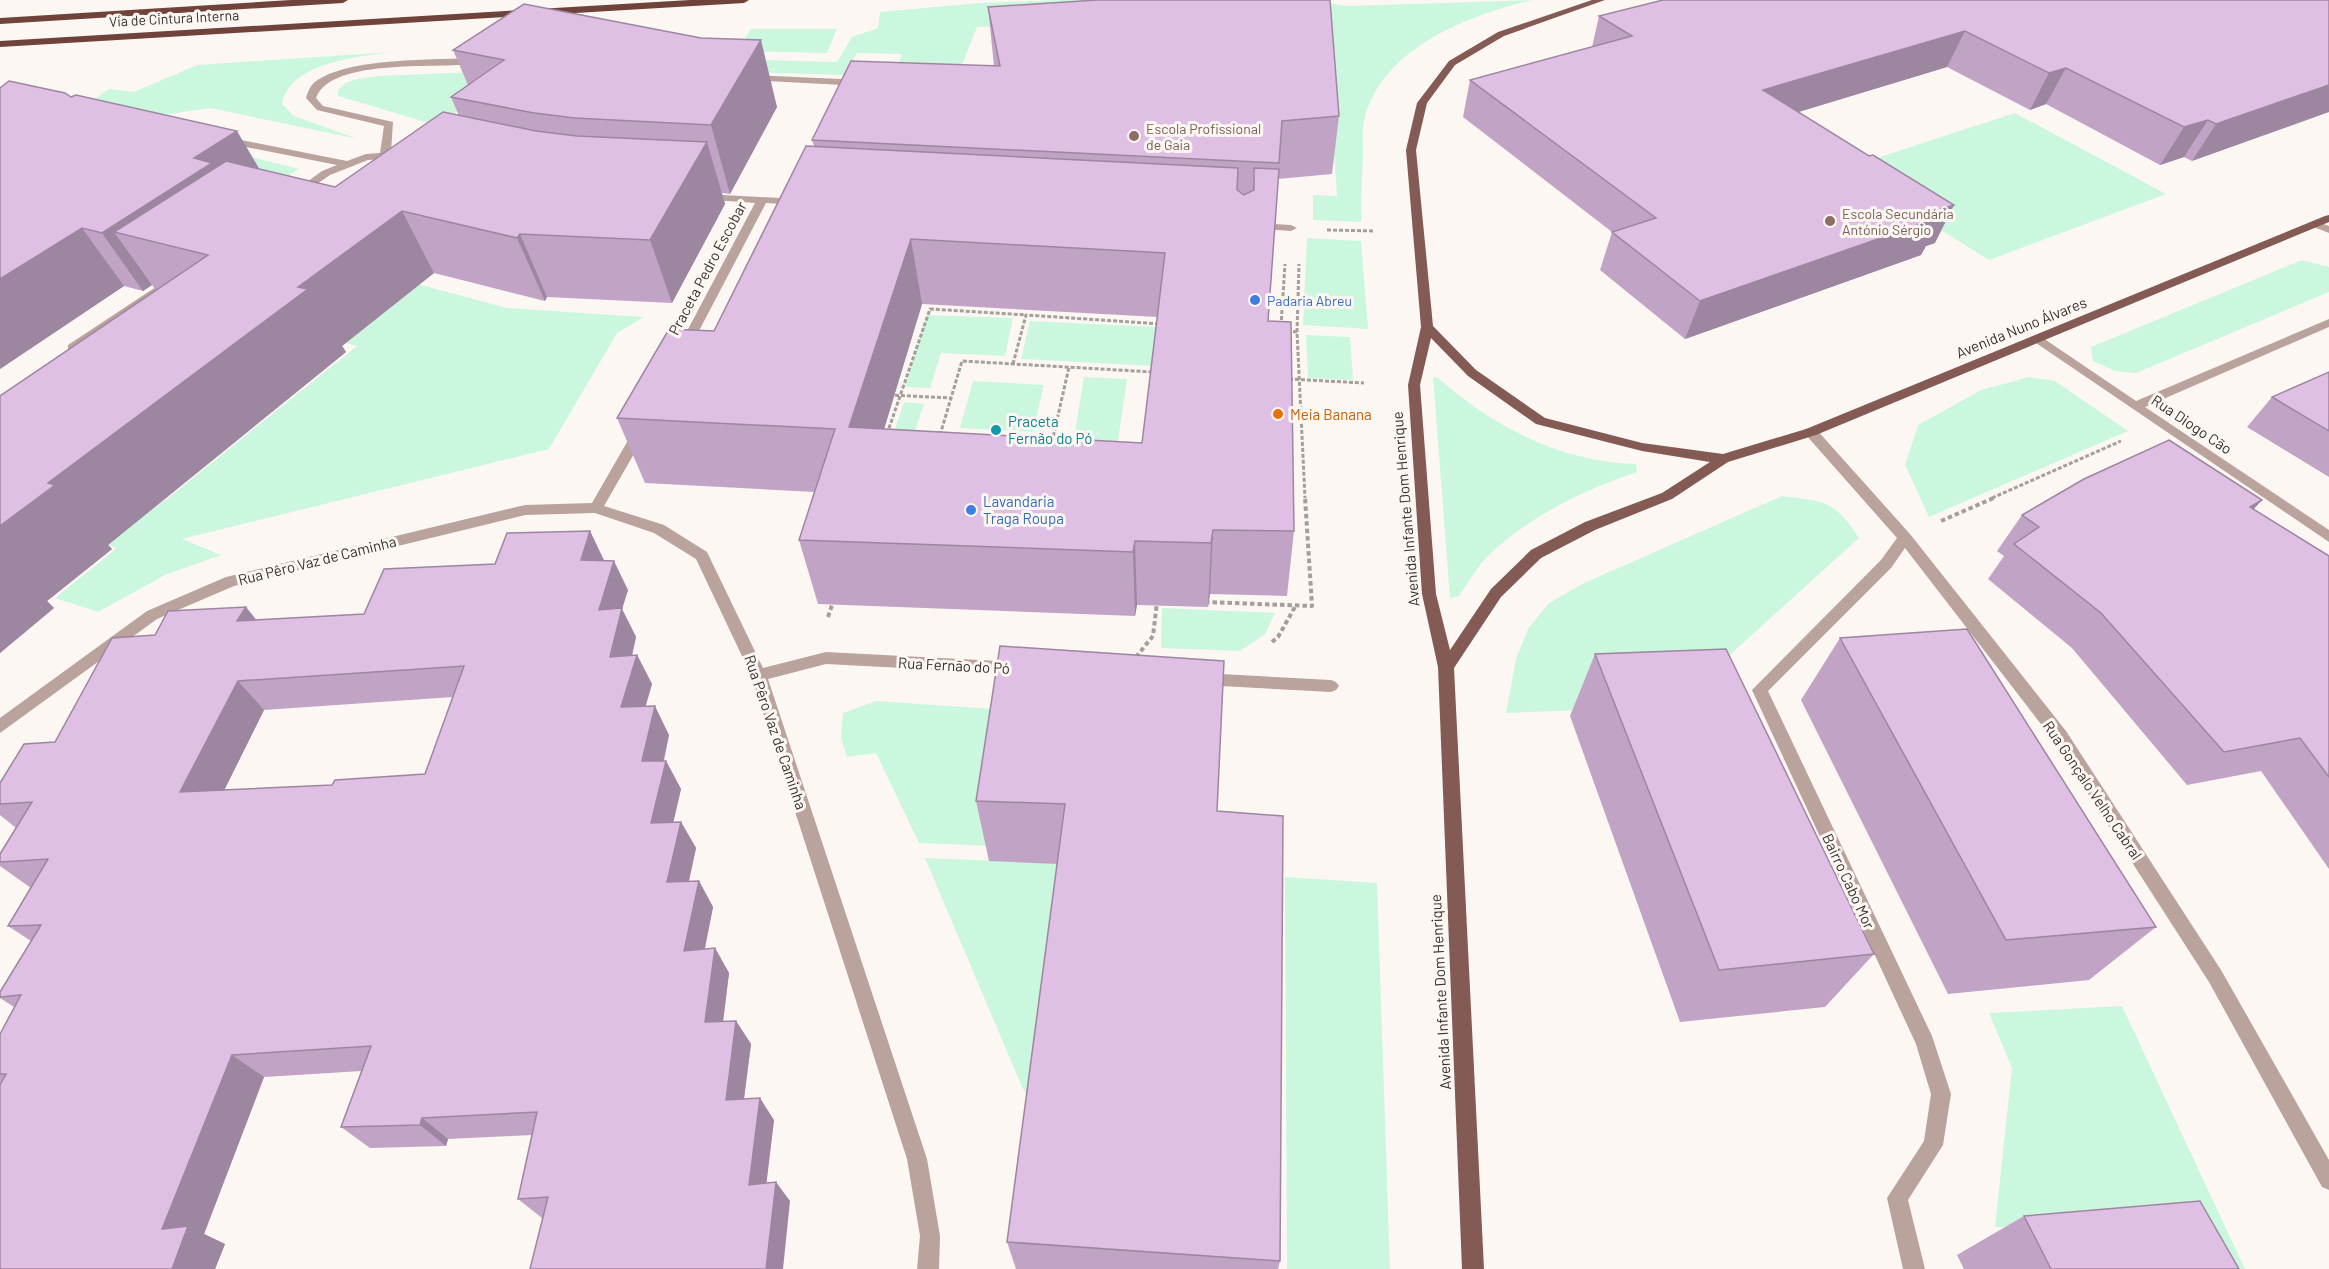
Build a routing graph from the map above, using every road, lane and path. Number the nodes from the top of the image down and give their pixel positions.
1 (344, 0) edge
2 (744, 0) edge
3 (1601, 0) edge
4 (0, 21) edge
5 (0, 44) edge
6 (488, 60) edge
7 (745, 78) edge
8 (872, 83) edge
9 (210, 137) edge
10 (406, 155) edge
11 (385, 156) junction
12 (347, 164) junction
13 (692, 197) edge
14 (287, 200) edge
15 (762, 200) junction
16 (806, 202) edge
17 (2329, 219) edge
18 (2315, 224) junction
19 (1243, 226) edge
20 (1291, 228) dead end
21 (1326, 230) dead end
22 (2329, 230) edge
23 (1375, 231) dead end
24 (1299, 257) dead end
25 (1286, 261) dead end
26 (178, 275) edge
27 (934, 299) edge
28 (1006, 303) edge
29 (930, 309) junction
30 (1003, 314) junction
31 (1026, 315) junction
32 (2329, 323) edge
33 (1171, 324) edge
34 (1427, 327) junction
35 (1297, 332) junction
36 (2036, 339) junction
37 (59, 356) edge
38 (678, 360) edge
39 (1013, 364) junction
40 (1069, 367) junction
41 (1164, 372) edge
42 (1287, 379) edge
43 (1298, 379) junction
44 (1364, 383) dead end
45 (878, 394) edge
46 (900, 396) junction
47 (951, 398) junction
48 (2136, 406) junction
49 (645, 422) edge
50 (2161, 423) junction
51 (1811, 432) junction
52 (886, 438) edge
53 (938, 442) edge
54 (1051, 449) edge
55 (1723, 459) junction
56 (596, 508) junction
57 (2329, 537) edge
58 (1905, 538) junction
59 (834, 596) edge
60 (1150, 600) edge
61 (1204, 602) edge
62 (832, 605) dead end
63 (1135, 659) edge
64 (1446, 667) junction
65 (1028, 669) edge
66 (759, 675) junction
67 (1181, 677) edge
68 (1331, 686) dead end
69 (0, 727) edge
70 (2329, 1180) edge
71 (928, 1269) edge
72 (1473, 1269) edge
73 (1914, 1269) edge

1 - 4 highway, Via de Cintura Interna
2 - 5 highway, Via de Cintura Interna
3 - 34 main road, Avenida Infante Dom Henrique
6 - 11 street
7 - 8 street
9 - 12 street
10 - 11 street
11 - 12 street
12 - 14 street
13 - 15 street
15 - 16 street
15 - 38 street, Praceta Pedro Escobar
17 - 18 main road, Avenida Nuno Álvares
18 - 22 street
18 - 36 main road, Avenida Nuno Álvares
19 - 20 street
21 - 23 path
24 - 35 path
25 - 35 path
26 - 37 street
27 - 29 path
28 - 30 path
29 - 30 path
29 - 46 path
30 - 31 path
31 - 33 path
31 - 39 path
32 - 48 street
34 - 55 main road, Avenida Nuno Álvares
34 - 64 main road, Avenida Infante Dom Henrique
35 - 43 path
36 - 48 street, Rua Diogo Cão
36 - 51 main road, Avenida Nuno Álvares
39 - 40 path
39 - 47 path
40 - 41 path
40 - 54 path
42 - 43 path
43 - 44 path
43 - 61 path
45 - 46 path
46 - 47 path
46 - 52 path
47 - 53 path
48 - 50 street, Rua Diogo Cão
49 - 56 street
50 - 57 street, Rua Diogo Cão
50 - 58 path
51 - 55 main road, Avenida Nuno Álvares
51 - 58 street, Rua Gonçalo Velho Cabral
55 - 64 main road, Avenida Nuno Álvares
56 - 66 street, Rua Pêro Vaz de Caminha
56 - 69 street, Rua Pêro Vaz de Caminha
58 - 70 street, Rua Gonçalo Velho Cabral
58 - 73 street, Bairro Cabo Mor
59 - 62 path
60 - 63 path
64 - 72 main road, Avenida Infante Dom Henrique
65 - 66 street, Rua Fernão do Pó
66 - 71 street, Rua Pêro Vaz de Caminha
67 - 68 street

